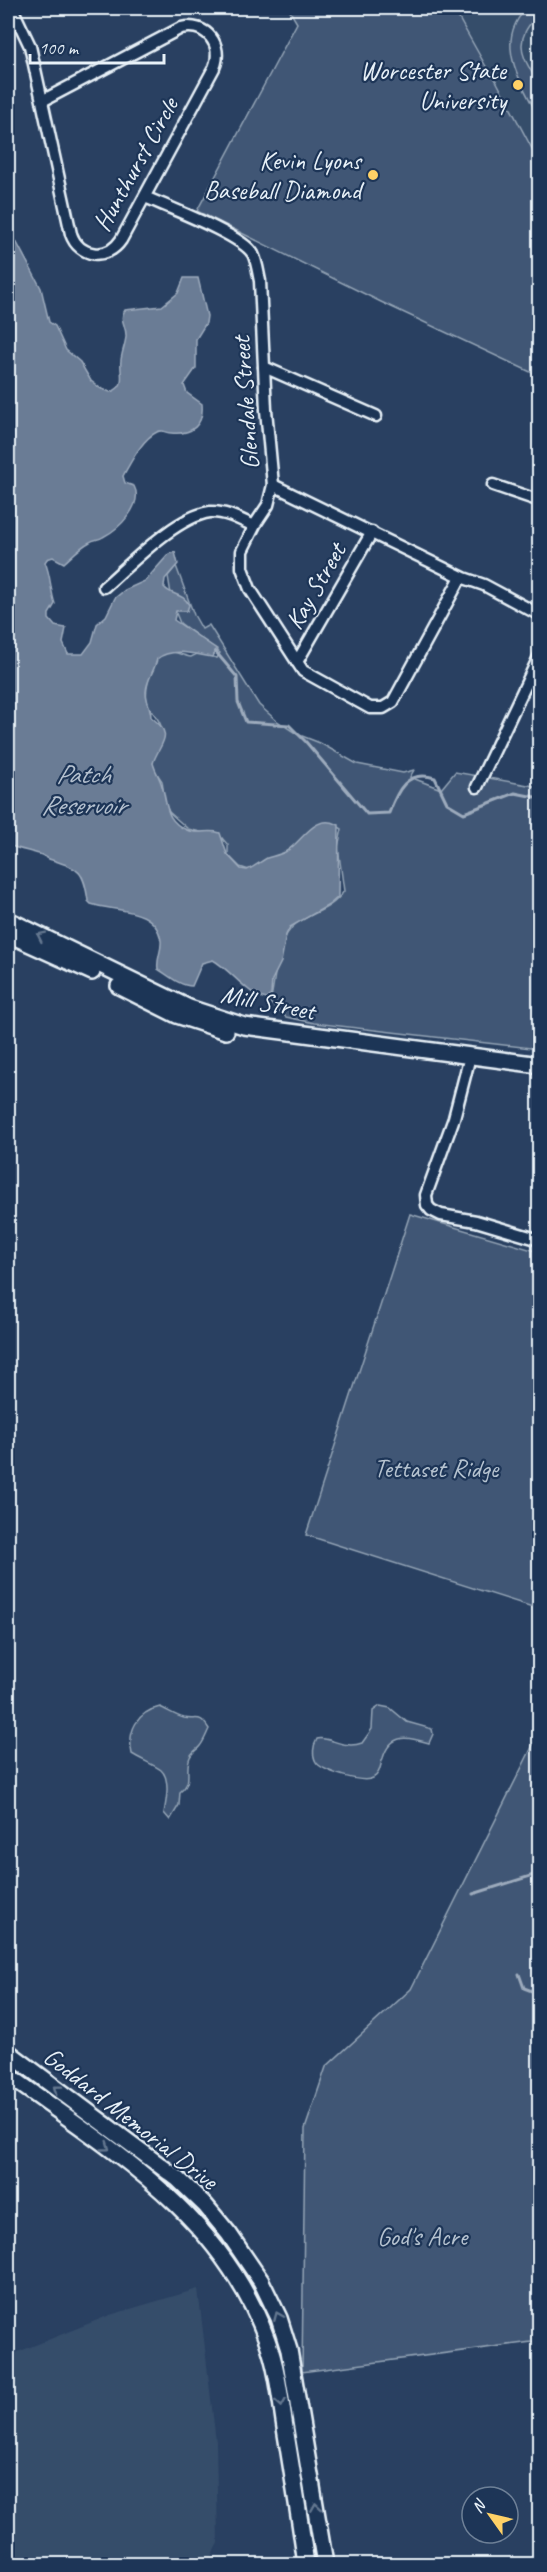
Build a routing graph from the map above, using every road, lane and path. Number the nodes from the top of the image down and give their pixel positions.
1 (12, 8) edge
2 (42, 101) junction
3 (145, 197) junction
4 (264, 367) junction
5 (376, 416) dead end
6 (273, 484) junction
7 (493, 485) dead end
8 (540, 501) edge
9 (254, 526) junction
10 (372, 532) junction
11 (461, 577) junction
12 (104, 587) dead end
13 (540, 615) edge
14 (540, 654) edge
15 (297, 662) junction
16 (477, 787) dead end
17 (8, 920) edge
18 (8, 934) edge
19 (141, 991) junction
20 (468, 1065) junction
21 (540, 1065) edge
22 (540, 1073) edge
23 (540, 1239) edge
24 (8, 2052) edge
25 (8, 2075) edge
26 (306, 2565) edge
27 (325, 2565) edge

1 - 2 street, Hunthurst Circle
2 - 3 street, Hunthurst Circle
2 - 3 street, Hunthurst Circle
3 - 4 street, Glendale Street
4 - 5 street
4 - 6 street, Glendale Street
6 - 9 street
6 - 10 street, Glendale Street
7 - 8 street
9 - 12 street
9 - 15 street
10 - 11 street, Glendale Street
10 - 15 street, Kay Street
11 - 13 street, Glendale Street
11 - 15 street
14 - 16 street
19 -> 17 main road, Mill Street
18 - 19 main road, Mill Street
19 - 20 main road, Mill Street
19 - 21 main road, Mill Street
20 - 22 main road, Mill Street
20 - 23 street
27 -> 24 main road, Goddard Memorial Drive
25 -> 26 main road, Goddard Memorial Drive

